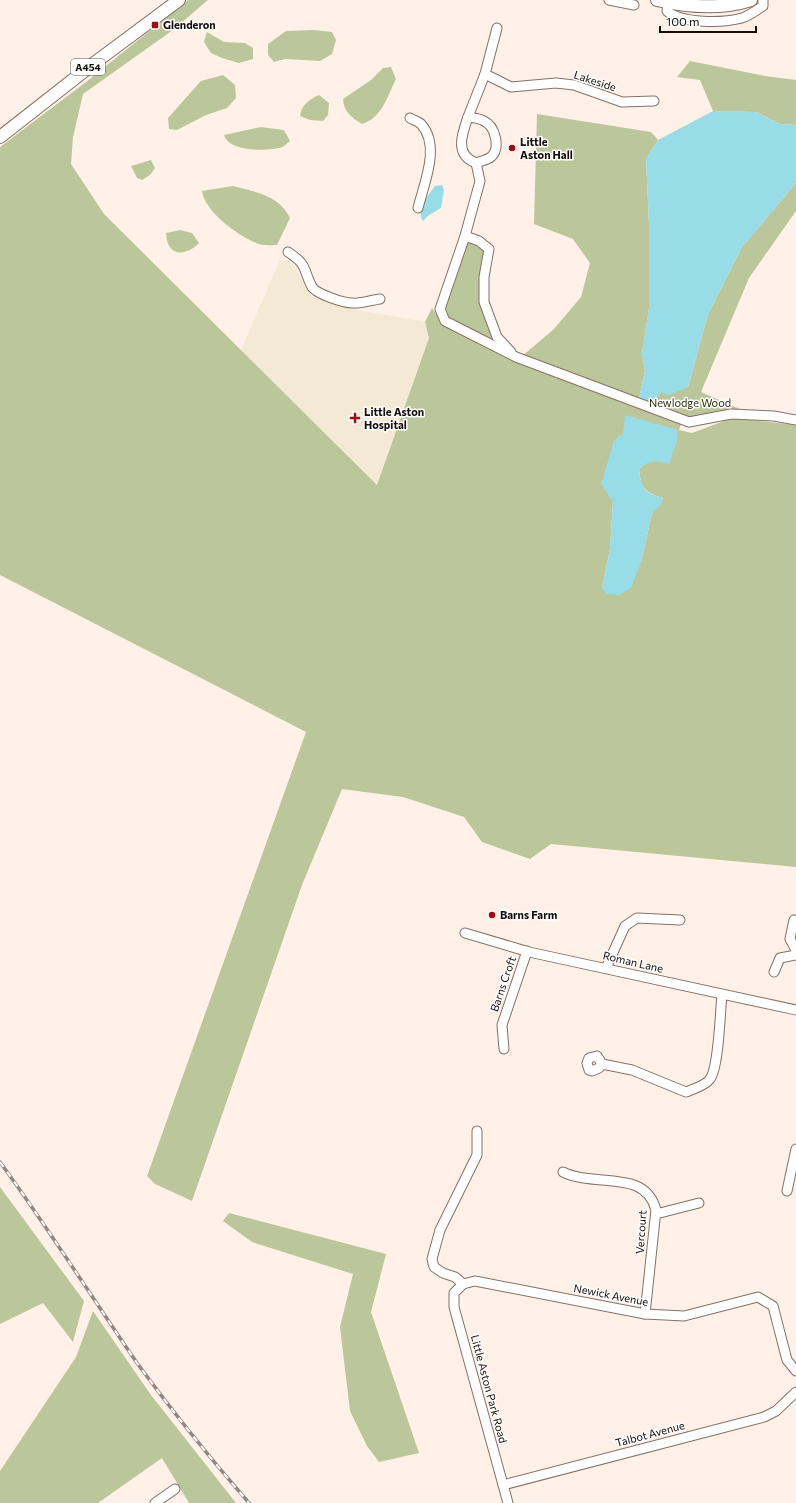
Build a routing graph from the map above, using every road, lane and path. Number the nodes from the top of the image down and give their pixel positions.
1 (178, 0) edge
2 (609, 0) edge
3 (750, 0) edge
4 (763, 0) edge
5 (662, 2) edge
6 (629, 3) edge
7 (497, 28) dead end
8 (485, 74) junction
9 (654, 101) dead end
10 (468, 117) junction
11 (410, 118) dead end
12 (0, 137) edge
13 (476, 163) junction
14 (418, 208) dead end
15 (465, 236) junction
16 (288, 252) dead end
17 (380, 298) dead end
18 (516, 357) junction
19 (796, 420) edge
20 (680, 920) dead end
21 (794, 920) dead end
22 (465, 933) dead end
23 (796, 950) edge
24 (527, 951) junction
25 (796, 955) edge
26 (606, 968) junction
27 (774, 972) dead end
28 (722, 995) junction
29 (796, 1010) edge
30 (504, 1049) dead end
31 (602, 1064) dead end
32 (477, 1131) dead end
33 (796, 1149) edge
34 (563, 1172) dead end
35 (787, 1191) dead end
36 (699, 1203) dead end
37 (656, 1214) junction
38 (463, 1284) junction
39 (645, 1314) junction
40 (796, 1371) edge
41 (796, 1392) edge
42 (503, 1485) junction
43 (175, 1489) dead end
44 (155, 1503) edge
45 (508, 1503) edge

1 - 12 main road, A454
2 - 6 street
3 - 5 main road
4 - 5 street
7 - 8 street
8 - 9 street, Lakeside
8 - 10 street
10 - 13 street
10 - 13 street
11 - 14 street
13 - 15 street
15 - 18 street
15 - 18 street
16 - 17 street
18 - 19 street
20 - 26 street
21 - 23 street
22 - 24 street, Roman Lane
24 - 26 street, Roman Lane
24 - 30 street, Barns Croft
25 - 27 street
26 - 28 street, Roman Lane
28 - 29 street, Roman Lane
28 - 31 street
32 - 38 street
33 - 35 street
34 - 37 street, Vercourt
36 - 37 street
37 - 39 street, Vercourt
38 - 39 street, Newick Avenue
38 - 42 street, Little Aston Park Road
39 - 40 street, Newick Avenue
41 - 42 street, Talbot Avenue
42 - 45 street, Little Aston Park Road
43 - 44 street

